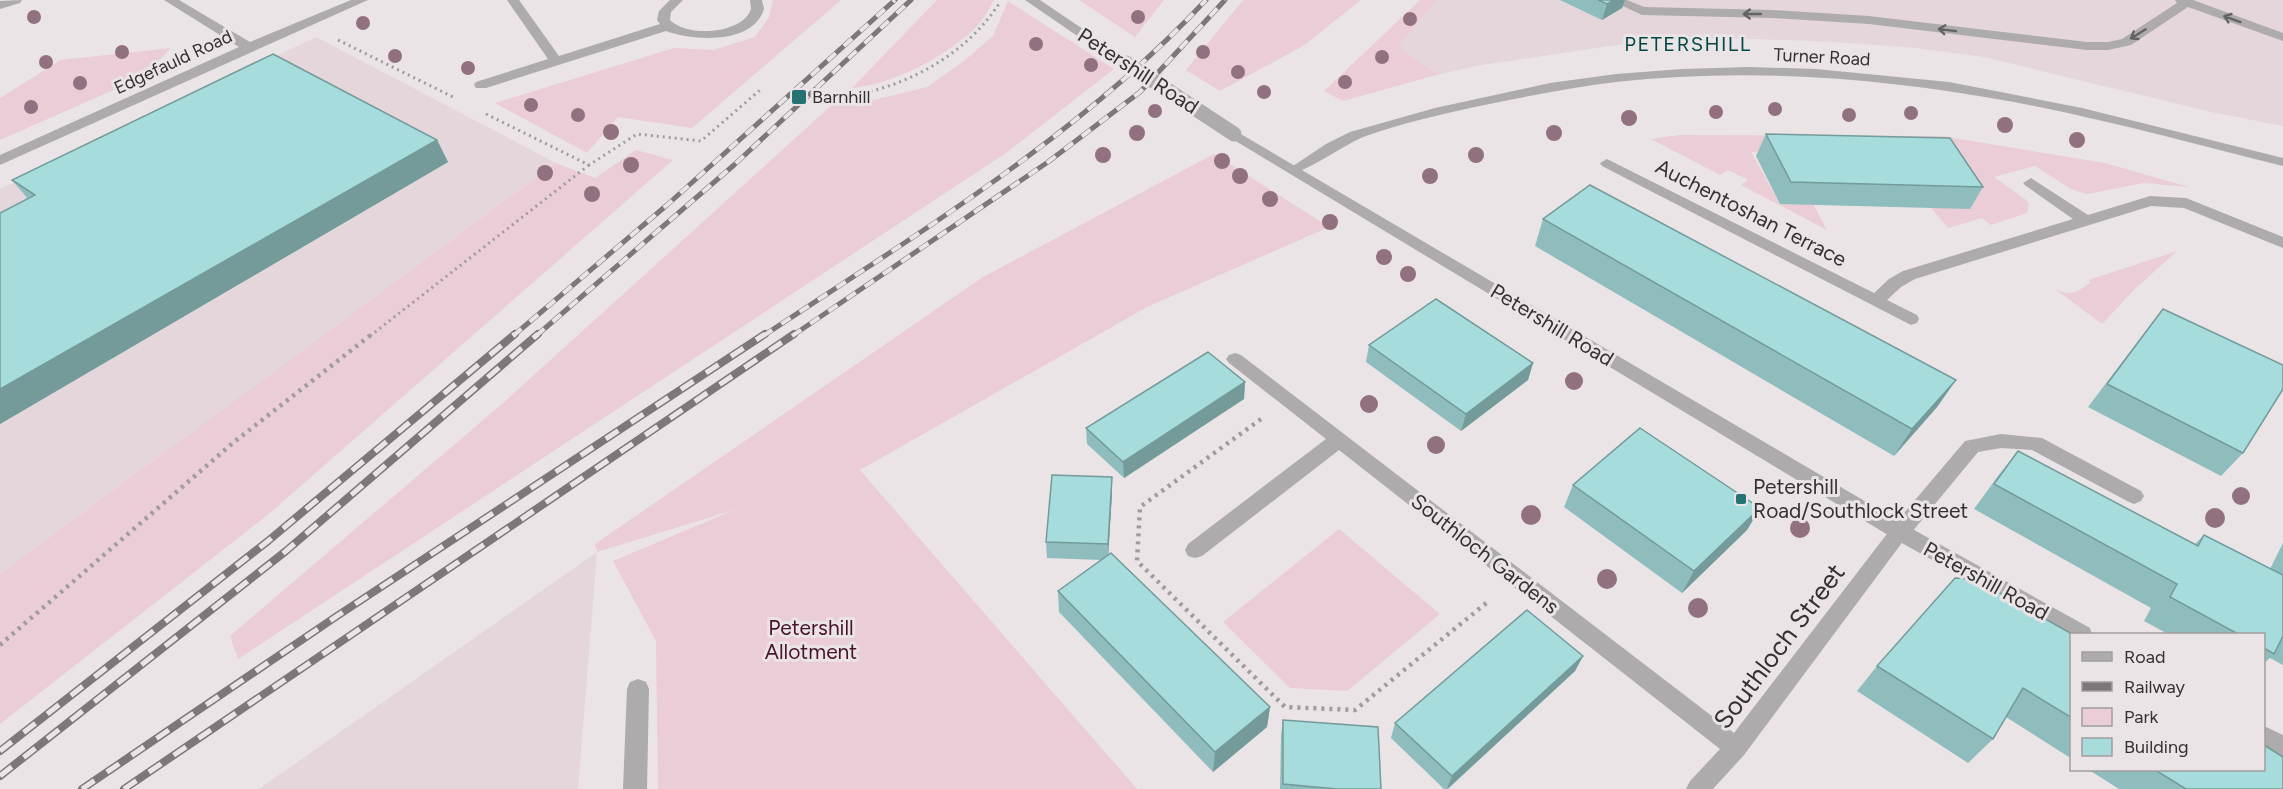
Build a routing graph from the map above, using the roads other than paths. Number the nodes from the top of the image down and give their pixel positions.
1 (16, 0) edge
2 (170, 0) edge
3 (362, 0) edge
4 (513, 0) edge
5 (677, 0) edge
6 (756, 0) edge
7 (1031, 0) edge
8 (1616, 0) edge
9 (2184, 1) edge
10 (0, 5) edge
11 (667, 26) junction
12 (2283, 38) edge
13 (249, 47) junction
14 (556, 61) junction
15 (481, 85) dead end
16 (0, 161) edge
17 (2283, 162) edge
18 (1607, 163) dead end
19 (1294, 170) junction
20 (2031, 183) dead end
21 (2085, 220) junction
22 (2283, 243) edge
23 (1876, 301) junction
24 (1911, 319) dead end
25 (1235, 359) dead end
26 (1338, 440) junction
27 (2133, 496) dead end
28 (1900, 532) junction
29 (1195, 550) dead end
30 (2080, 633) edge
31 (638, 689) dead end
32 (2265, 737) edge
33 (2283, 747) edge
34 (1736, 748) junction
35 (635, 789) edge
36 (1698, 789) edge

1 - 10 street
2 - 13 street
3 - 13 street, Edgefauld Road
4 - 14 street
5 - 11 street
6 - 11 street
7 - 19 street, Petershill Road, bridge
9 -> 8 street
12 -> 9 street
11 - 14 street
13 - 16 street, Edgefauld Road
14 - 15 street
17 - 19 street, Turner Road
18 - 23 street, Auchentoshan Terrace
19 - 28 street, Petershill Road
20 - 21 street
21 - 22 street
21 - 23 street
23 - 24 street, Auchentoshan Terrace
25 - 26 street, Southloch Gardens
26 - 29 street
26 - 34 street, Southloch Gardens
27 - 28 street, Southloch Street
28 - 30 street, Petershill Road
28 - 34 street, Southloch Street
31 - 35 street
32 - 33 street
34 - 36 street, Southloch Street

